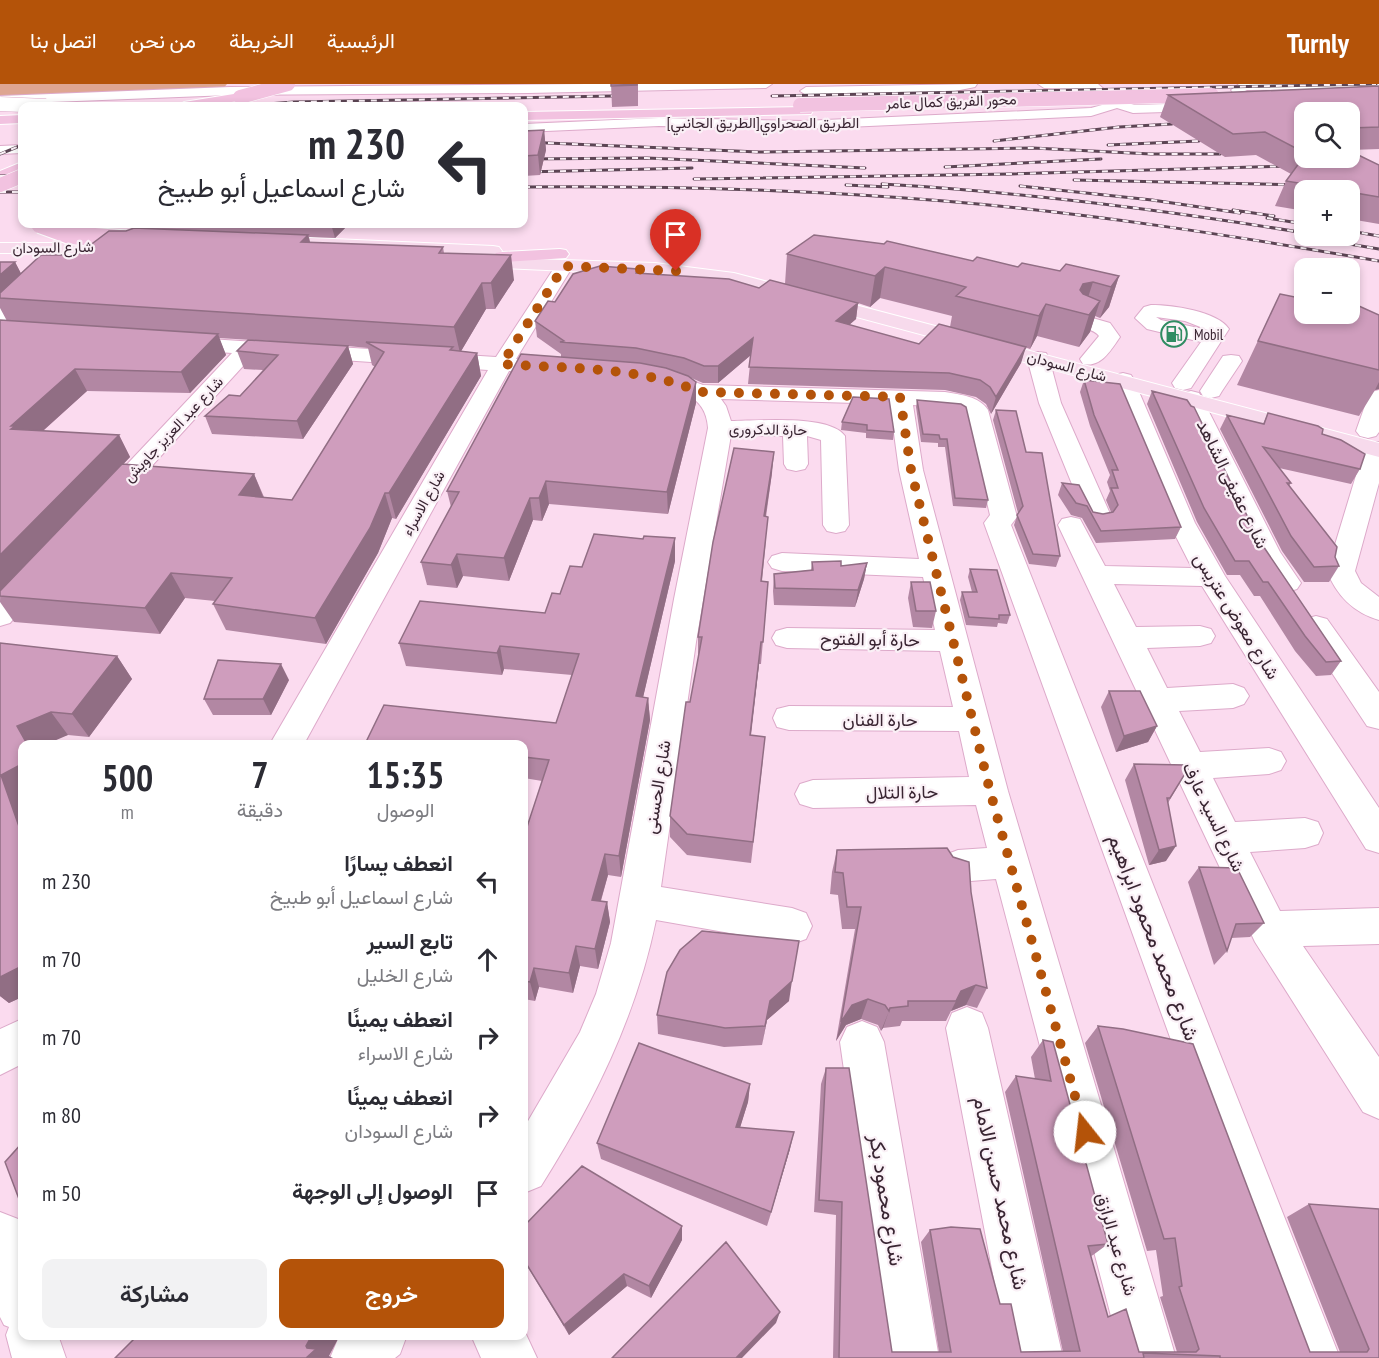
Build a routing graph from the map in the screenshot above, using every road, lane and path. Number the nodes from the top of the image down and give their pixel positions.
1 (281, 84) edge
2 (288, 84) edge
3 (310, 84) edge
4 (322, 84) edge
5 (766, 84) edge
6 (971, 84) edge
7 (1044, 84) edge
8 (1092, 85) edge
9 (1379, 85) edge
10 (338, 87) edge
11 (473, 87) edge
12 (514, 87) edge
13 (806, 91) dead end
14 (244, 92) edge
15 (1379, 92) edge
16 (1379, 98) edge
17 (0, 100) edge
18 (23, 102) edge
19 (40, 102) edge
20 (201, 102) edge
21 (215, 102) edge
22 (18, 104) edge
23 (18, 104) edge
24 (0, 106) edge
25 (18, 108) edge
26 (803, 108) junction
27 (528, 110) edge
28 (0, 114) edge
29 (622, 114) junction
30 (528, 116) edge
31 (18, 119) edge
32 (0, 120) edge
33 (528, 122) edge
34 (528, 128) edge
35 (18, 169) edge
36 (0, 176) edge
37 (18, 178) edge
38 (0, 185) edge
39 (51, 228) edge
40 (0, 237) edge
41 (163, 242) junction
42 (76, 246) junction
43 (248, 246) joint
44 (0, 248) edge
45 (562, 260) junction
46 (1082, 321) edge
47 (4, 328) edge
48 (1213, 338) dead end
49 (154, 342) edge
50 (249, 347) junction
51 (1038, 358) junction
52 (1091, 359) junction
53 (1231, 362) dead end
54 (502, 364) junction
55 (582, 370) edge
56 (639, 374) edge
57 (1123, 380) junction
58 (1195, 391) junction
59 (700, 392) junction
60 (900, 397) junction
61 (1379, 397) edge
62 (720, 428) junction
63 (795, 429) junction
64 (1375, 441) edge
65 (795, 464) dead end
66 (96, 512) edge
67 (836, 525) dead end
68 (782, 562) dead end
69 (48, 564) edge
70 (935, 569) junction
71 (1095, 575) junction
72 (1211, 577) junction
73 (1379, 610) edge
74 (0, 616) edge
75 (1200, 636) dead end
76 (787, 638) dead end
77 (1126, 638) junction
78 (953, 641) junction
79 (1233, 696) dead end
80 (1157, 700) junction
81 (1379, 717) edge
82 (789, 718) dead end
83 (972, 719) junction
84 (289, 740) edge
85 (1269, 761) dead end
86 (1189, 766) junction
87 (990, 791) junction
88 (813, 794) dead end
89 (1305, 833) dead end
90 (1224, 838) junction
91 (1379, 838) edge
92 (1010, 862) junction
93 (958, 866) edge
94 (639, 900) junction
95 (792, 926) dead end
96 (1379, 926) edge
97 (1269, 929) junction
98 (967, 1028) dead end
99 (18, 1042) edge
100 (862, 1042) dead end
101 (0, 1053) edge
102 (1379, 1096) edge
103 (528, 1163) edge
104 (0, 1237) edge
105 (18, 1293) edge
106 (34, 1340) edge
107 (376, 1340) edge
108 (499, 1340) edge
109 (39, 1358) edge
110 (357, 1358) edge
111 (510, 1358) edge
112 (912, 1358) edge
113 (1036, 1358) edge
114 (1149, 1358) edge
115 (1313, 1358) edge

1 - 4 street
2 - 14 highway, bridge
3 - 14 highway
5 - 12 street
6 - 13 street
7 - 8 street
8 - 9 street
8 - 34 street, الطريق الصحراوي[الطريق الجانبي]
10 - 11 street
10 - 14 street
11 - 12 street
14 - 19 street
14 - 20 highway
14 - 21 highway
15 - 26 highway, محور الفريق كمال عامر, bridge
16 - 26 highway, محور الفريق كمال عامر
17 - 18 street
22 - 24 street
23 - 24 street, bridge
25 - 28 street
26 - 27 highway, محور الفريق كمال عامر
26 - 29 highway, محور الفريق كمال عامر
29 - 30 highway, محور الفريق كمال عامر
29 - 33 highway
31 - 32 highway
35 - 36 highway
37 - 38 highway, bridge
39 - 41 highway, bridge
40 - 41 main road, شارع السودان
41 - 42 main road, شارع السودان
42 - 44 main road, شارع السودان
42 - 47 street
43 - 45 main road, شارع السودان
43 - 45 highway
45 - 51 main road, شارع السودان
45 - 52 main road, شارع السودان
45 - 54 street, شارع الاسراء
46 - 52 street
48 - 58 street
49 - 50 street
50 - 54 street
50 - 66 street, شارع عبد العزيز جاويش
51 - 57 main road, شارع السودان
51 - 71 street, شارع السيد عارف
52 - 58 main road, شارع السودان
53 - 58 street
54 - 55 street
54 - 84 street, شارع الاسراء
56 - 59 street
57 - 58 main road, شارع السودان
57 - 72 street, شارع معوض عتريس
58 - 64 main road, شارع السودان
58 - 81 street, شارع عفيفى الشاهد
59 - 60 street
59 - 62 street
60 - 70 street, شارع عبد الرازق
60 - 115 street, شارع محمد محمود ابراهيم
61 - 64 street
62 - 63 street, حارة الدكرورى
62 - 94 street, شارع الحسنى
63 - 65 street
63 - 67 street, حارة الدكرورى
64 - 73 street
68 - 70 street
69 - 74 street
70 - 78 street, شارع عبد الرازق
71 - 72 street
71 - 77 street, شارع السيد عارف
72 - 91 street, شارع معوض عتريس
75 - 77 street
76 - 78 street, حارة أبو الفتوح
77 - 80 street, شارع السيد عارف
78 - 83 street, شارع عبد الرازق
79 - 80 street
80 - 86 street, شارع السيد عارف
82 - 83 street, حارة الفنان
83 - 87 street, شارع عبد الرازق
85 - 86 street
86 - 90 street, شارع السيد عارف
87 - 88 street, حارة التلال
87 - 92 street, شارع عبد الرازق
89 - 90 street
90 - 97 street, شارع السيد عارف
92 - 93 street
92 - 114 street, شارع عبد الرازق
94 - 95 street
94 - 103 street, شارع الحسنى
96 - 97 street
97 - 102 street, شارع السيد عارف
98 - 113 street, شارع محمد حسن الامام
99 - 101 street
100 - 112 street, شارع محمود بكر
104 - 105 street
106 - 109 street
107 - 110 street
108 - 111 street

